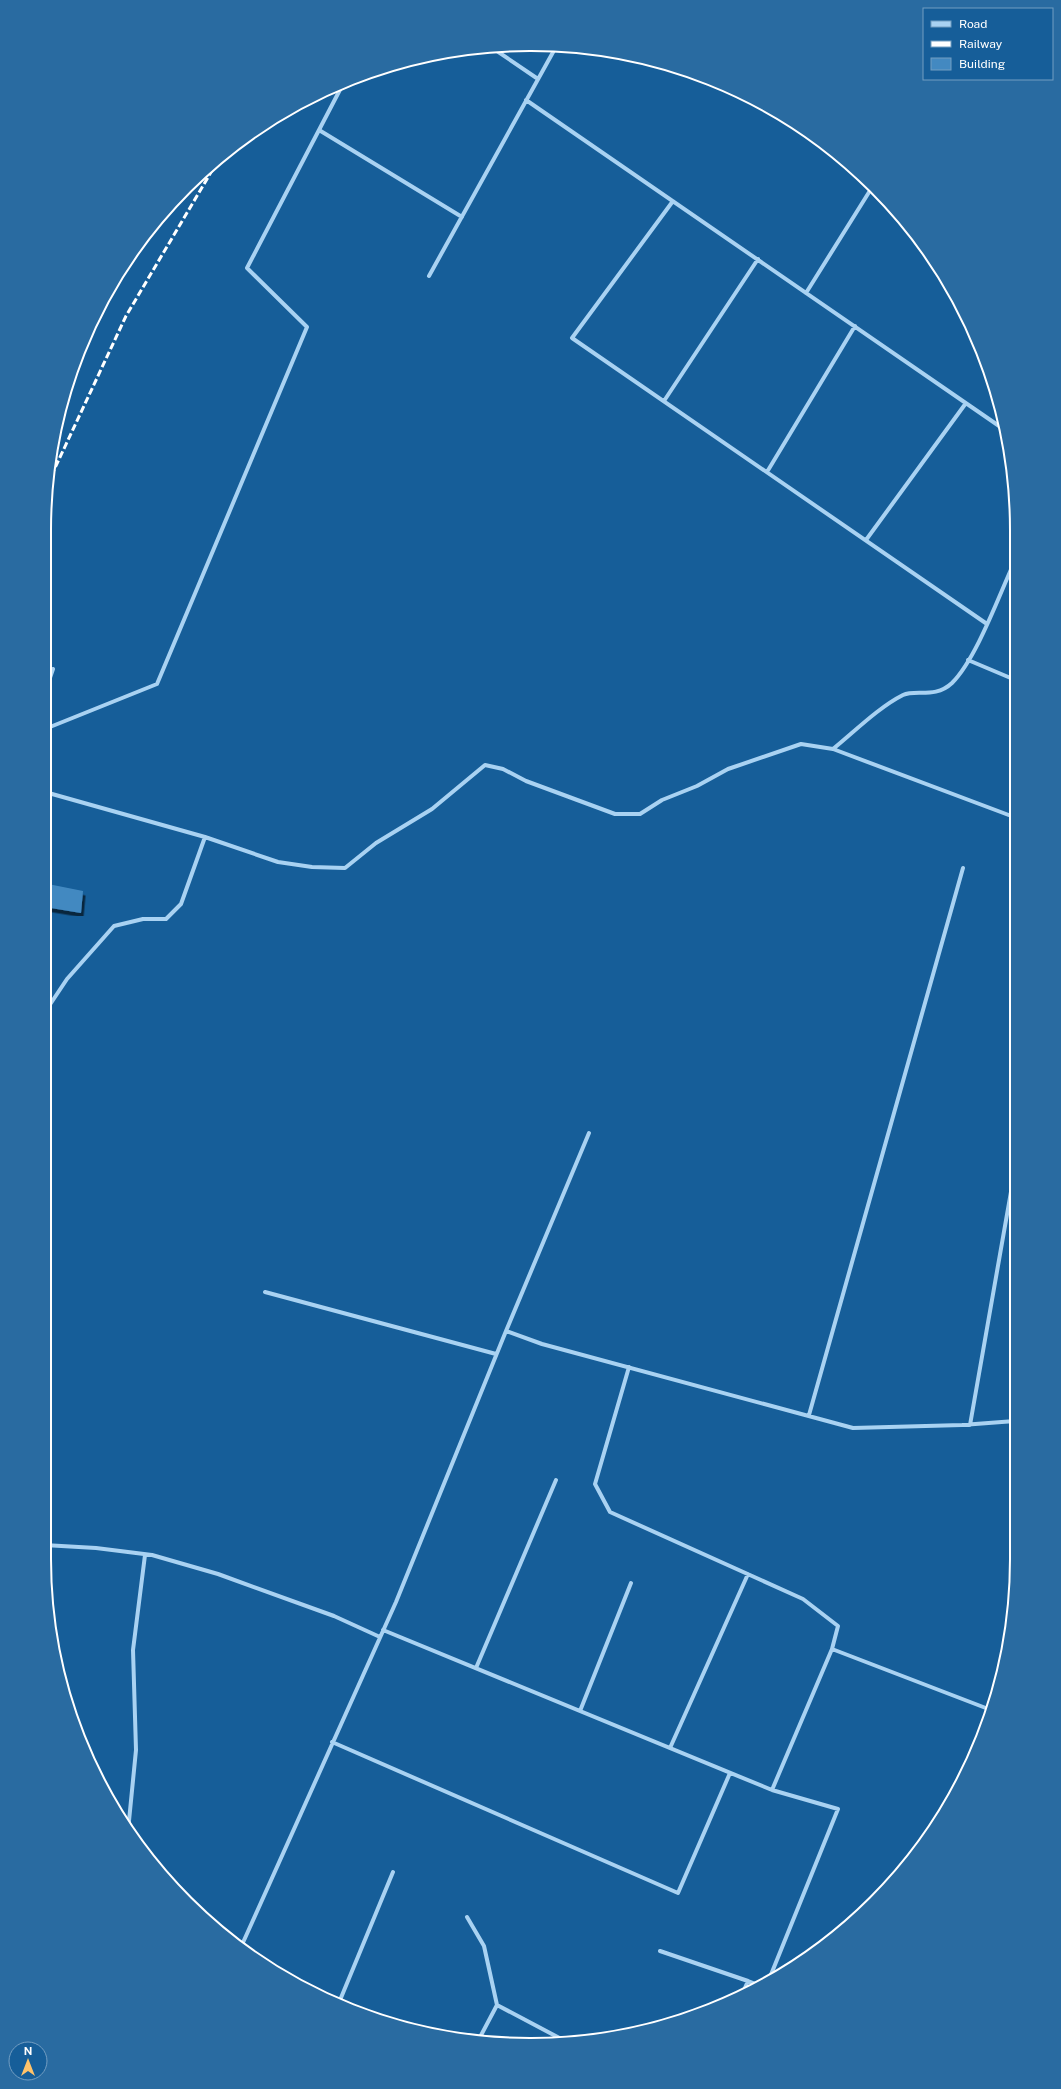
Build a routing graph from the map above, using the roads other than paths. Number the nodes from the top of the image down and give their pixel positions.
1 (498, 52) edge
2 (553, 52) edge
3 (538, 79) junction
4 (340, 90) edge
5 (526, 100) junction
6 (319, 130) junction
7 (870, 191) edge
8 (674, 201) junction
9 (462, 218) junction
10 (758, 259) junction
11 (429, 276) dead end
12 (806, 293) junction
13 (855, 326) junction
14 (664, 401) junction
15 (966, 403) junction
16 (998, 426) edge
17 (767, 472) junction
18 (866, 540) junction
19 (1010, 572) edge
20 (987, 624) junction
21 (968, 660) junction
22 (53, 669) dead end
23 (51, 675) edge
24 (1010, 678) edge
25 (51, 728) edge
26 (833, 749) junction
27 (51, 794) edge
28 (1010, 815) edge
29 (205, 837) junction
30 (963, 868) dead end
31 (51, 1002) edge
32 (589, 1133) dead end
33 (1010, 1197) edge
34 (265, 1292) dead end
35 (506, 1331) junction
36 (496, 1354) junction
37 (629, 1367) junction
38 (809, 1415) junction
39 (1010, 1421) edge
40 (970, 1424) junction
41 (556, 1480) dead end
42 (51, 1545) edge
43 (145, 1555) junction
44 (748, 1574) junction
45 (631, 1582) dead end
46 (383, 1630) junction
47 (380, 1637) junction
48 (832, 1649) junction
49 (476, 1668) junction
50 (986, 1708) edge
51 (580, 1711) junction
52 (332, 1742) junction
53 (670, 1748) junction
54 (730, 1773) junction
55 (772, 1790) junction
56 (129, 1820) edge
57 (393, 1872) dead end
58 (467, 1917) dead end
59 (243, 1942) edge
60 (660, 1951) dead end
61 (772, 1973) edge
62 (748, 1982) junction
63 (753, 1984) edge
64 (745, 1988) edge
65 (340, 1999) edge
66 (497, 2005) junction
67 (481, 2035) edge
68 (558, 2037) edge

1 - 3 street
2 - 3 street
3 - 5 street
4 - 6 street
5 - 8 street
5 - 9 street
6 - 9 street
6 - 25 street
7 - 12 street
8 - 10 street
8 - 14 street
9 - 11 street
10 - 12 street
10 - 14 street
12 - 13 street
13 - 15 street
13 - 17 street
14 - 17 street
15 - 16 street
15 - 18 street
17 - 18 street
18 - 20 street
19 - 20 street
20 - 21 street
21 - 24 street
21 - 26 street
22 - 23 street
26 - 28 street
26 - 29 street
27 - 29 street
29 - 31 street
30 - 38 street
32 - 35 street
33 - 40 street
34 - 36 street
35 - 36 street
35 - 37 street
36 - 46 street
37 - 38 street
37 - 44 street
38 - 40 street
39 - 40 street
41 - 49 street
42 - 43 street
43 - 47 street
43 - 56 street
44 - 48 street
44 - 53 street
45 - 51 street
46 - 47 street
46 - 49 street
47 - 52 street
48 - 50 street
48 - 55 street
49 - 51 street
51 - 53 street
52 - 54 street
52 - 59 street
53 - 54 street
54 - 55 street
55 - 61 street
57 - 65 street
58 - 66 street
60 - 62 street
62 - 63 street
62 - 64 street
66 - 67 street
66 - 68 street

